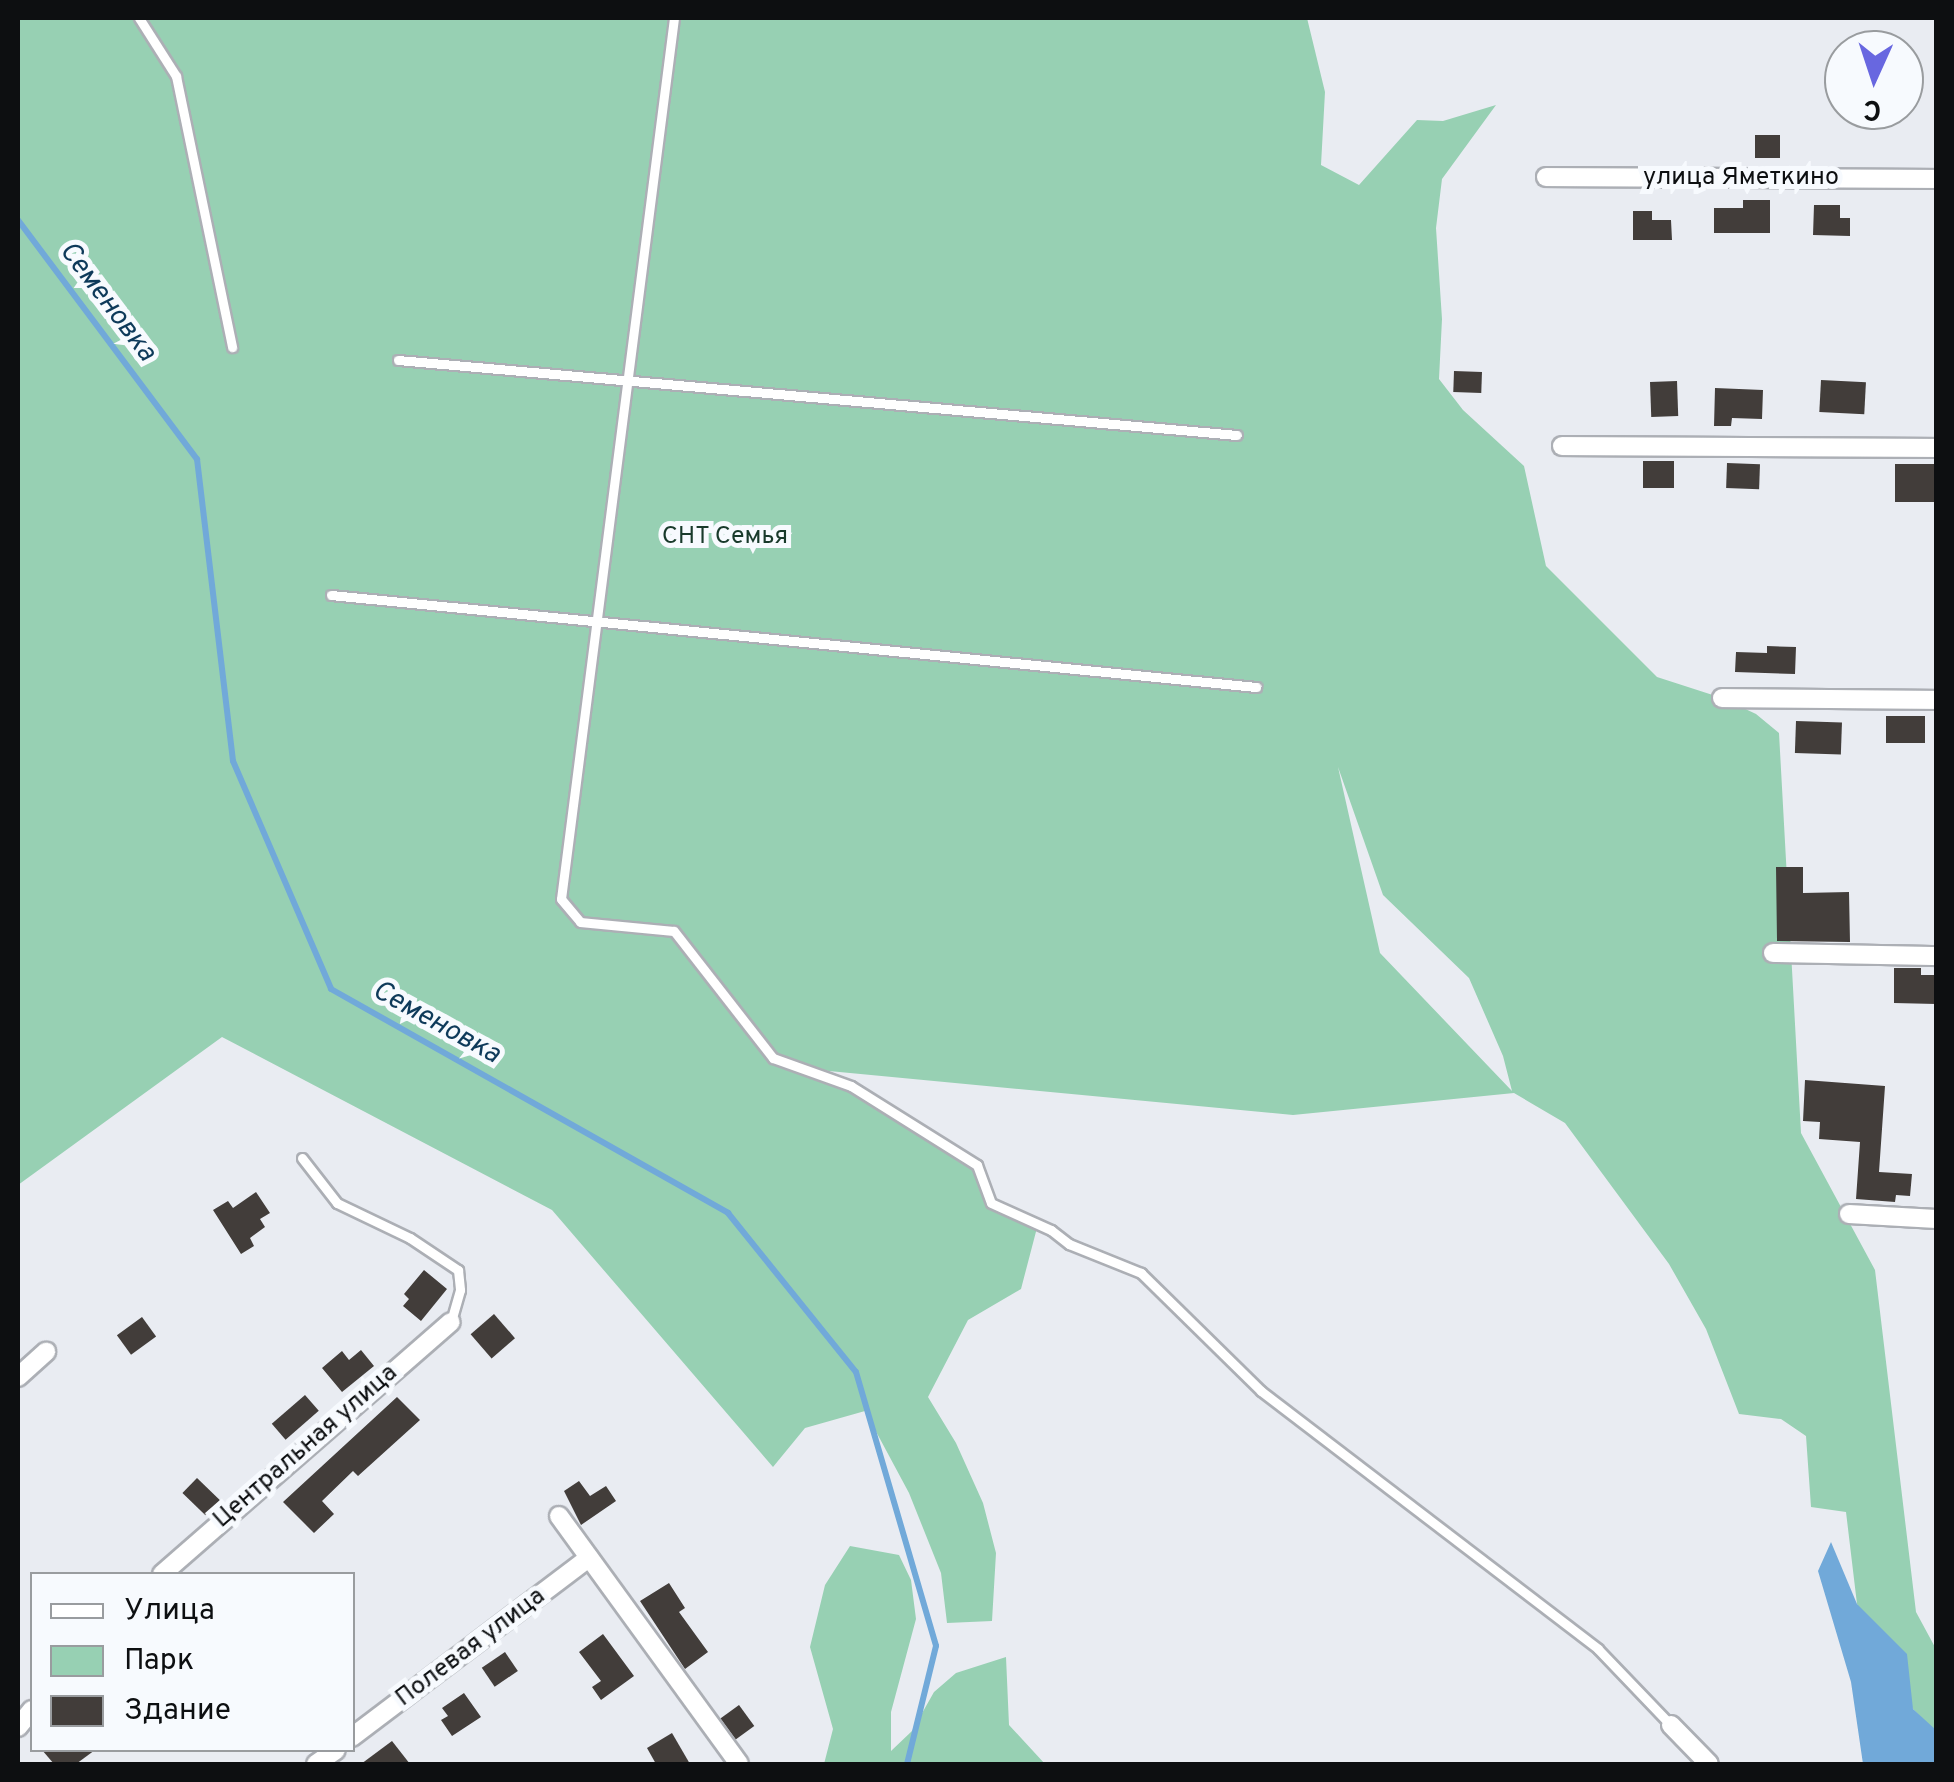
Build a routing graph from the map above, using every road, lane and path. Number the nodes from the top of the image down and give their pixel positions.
1 (139, 18) edge
2 (674, 18) edge
3 (1546, 177) dead end
4 (1936, 178) edge
5 (232, 347) dead end
6 (398, 360) dead end
7 (631, 378) junction
8 (1237, 435) dead end
9 (1562, 446) dead end
10 (1936, 448) edge
11 (332, 595) dead end
12 (598, 619) junction
13 (1256, 686) dead end
14 (1722, 698) dead end
15 (1936, 700) edge
16 (1774, 953) dead end
17 (1936, 956) edge
18 (302, 1158) dead end
19 (1849, 1214) dead end
20 (1936, 1220) edge
21 (451, 1322) joint
22 (46, 1352) dead end
23 (18, 1377) edge
24 (558, 1516) dead end
25 (589, 1558) junction
26 (164, 1572) edge
27 (1670, 1725) joint
28 (355, 1735) edge
29 (739, 1764) edge
30 (1709, 1764) edge

1 - 5 lane
2 - 7 lane
3 - 4 street, улица Яметкино
6 - 7 lane
7 - 8 lane
7 - 12 lane
9 - 10 street
11 - 12 lane
12 - 13 lane
12 - 27 lane
14 - 15 street
16 - 17 street
18 - 21 lane
19 - 20 street
21 - 26 street, Центральная улица
22 - 23 street
24 - 25 street
25 - 28 street, Полевая улица
25 - 29 street
27 - 30 street

